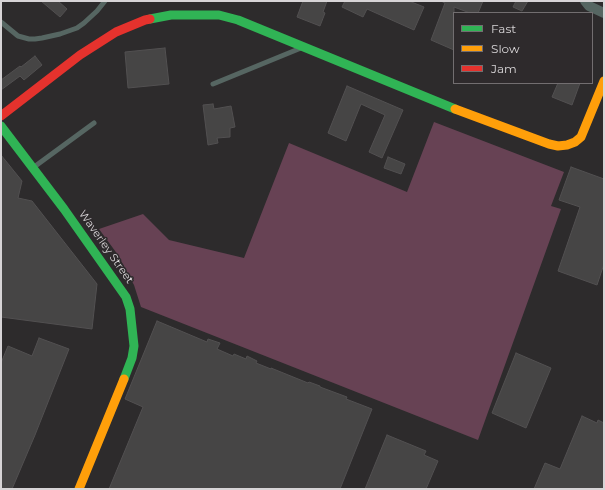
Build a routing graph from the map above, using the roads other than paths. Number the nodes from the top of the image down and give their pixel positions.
1 (105, 1) edge
2 (585, 1) edge
3 (604, 13) edge
4 (1, 22) edge
5 (304, 47) junction
6 (604, 81) edge
7 (213, 84) dead end
8 (1, 116) edge
9 (94, 123) dead end
10 (1, 126) edge
11 (33, 168) junction
12 (79, 489) edge

1 - 4 lane
2 - 3 street
5 - 6 street
5 - 7 lane
5 - 8 street
9 - 11 lane
10 - 11 street, Waverley Street
11 - 12 street, Waverley Street

